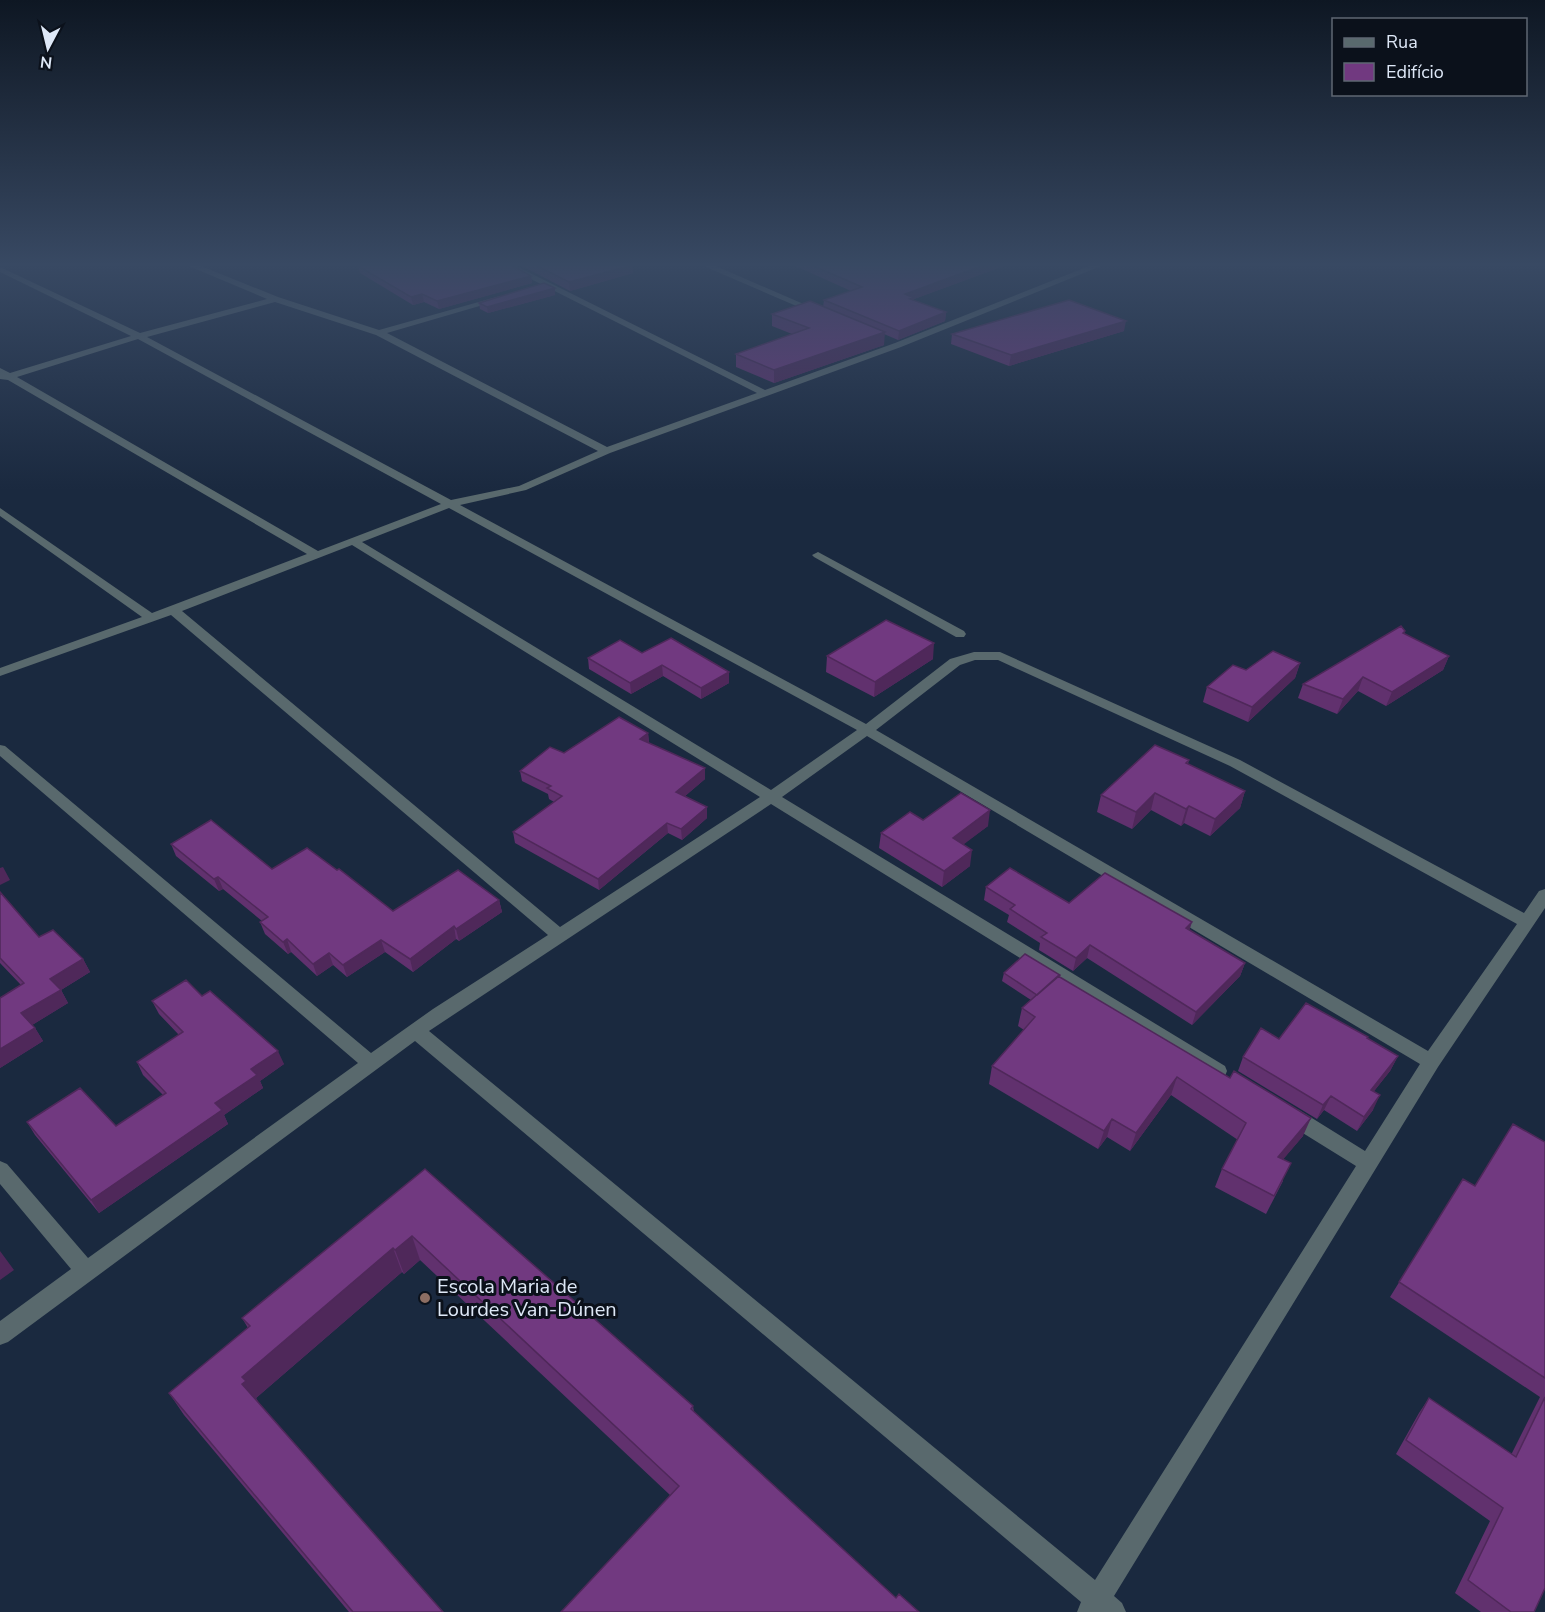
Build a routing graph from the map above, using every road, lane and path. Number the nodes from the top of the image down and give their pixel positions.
1 (128, 339) edge
2 (145, 339) edge
3 (391, 339) edge
4 (656, 339) edge
5 (903, 339) edge
6 (3, 375) edge
7 (766, 394) junction
8 (606, 451) junction
9 (450, 504) junction
10 (0, 511) edge
11 (353, 541) junction
12 (315, 554) junction
13 (818, 555) dead end
14 (173, 610) junction
15 (151, 618) junction
16 (960, 634) dead end
17 (0, 672) edge
18 (867, 730) junction
19 (0, 749) edge
20 (771, 797) junction
21 (1545, 895) edge
22 (1525, 921) junction
23 (560, 936) junction
24 (416, 1031) junction
25 (1431, 1062) junction
26 (371, 1064) junction
27 (1237, 1082) edge
28 (1277, 1107) edge
29 (1368, 1163) junction
30 (0, 1170) edge
31 (86, 1271) junction
32 (0, 1334) edge
33 (1100, 1608) edge

1 - 6 street
2 - 9 street
3 - 8 street
4 - 7 street
5 - 7 street
6 - 12 street
7 - 8 street
8 - 9 street
9 - 11 street
9 - 18 street
10 - 15 street
11 - 12 street
11 - 20 street
12 - 14 street
13 - 16 street
14 - 15 street
14 - 23 street
15 - 17 street
18 - 20 street
18 - 22 street
18 - 25 street
19 - 26 street
20 - 23 street
20 - 27 street
21 - 22 street
22 - 25 street
23 - 24 street
24 - 26 street
24 - 33 street
25 - 29 street
26 - 31 street
28 - 29 street
29 - 33 street
30 - 31 street
31 - 32 street

